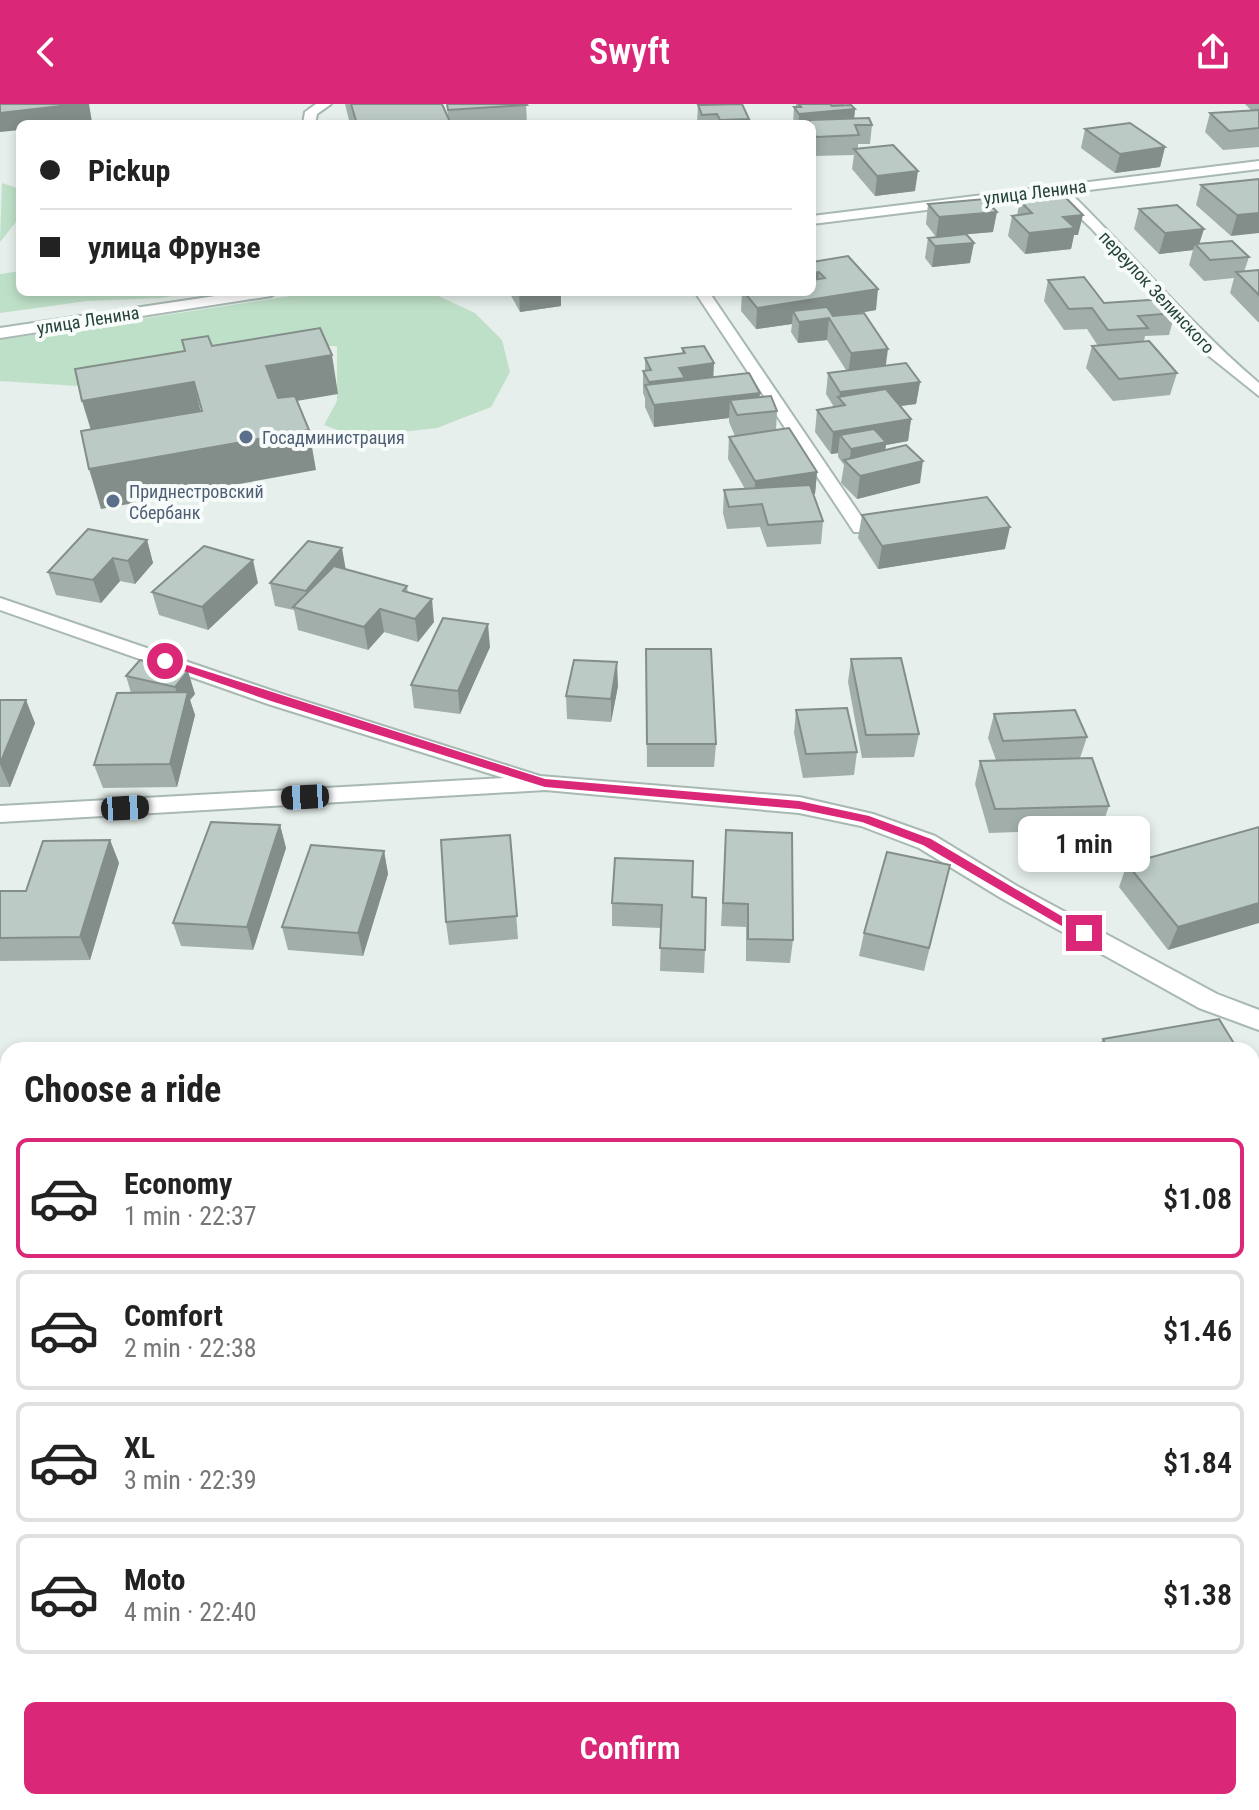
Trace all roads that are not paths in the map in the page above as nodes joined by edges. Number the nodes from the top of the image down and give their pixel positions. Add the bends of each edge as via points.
1 (325, 104) edge
2 (310, 120) edge
3 (1259, 165) edge
4 (1058, 189) junction
5 (816, 219) edge
6 (245, 296) edge
7 (705, 296) edge
8 (0, 333) edge
9 (1259, 391) edge
10 (860, 528) edge
11 (0, 604) edge
12 (545, 783) junction
13 (0, 814) edge
14 (1259, 1020) edge

1 - 2 street via 311,112
3 - 4 street, улица Ленина
4 - 5 street, улица Ленина
4 - 9 street, переулок Зелинского via 1209,349
6 - 8 street, улица Ленина
7 - 10 street
11 - 12 street via 275,699
12 - 13 street
12 - 14 street via 799,805 865,819 927,842 1208,1001

